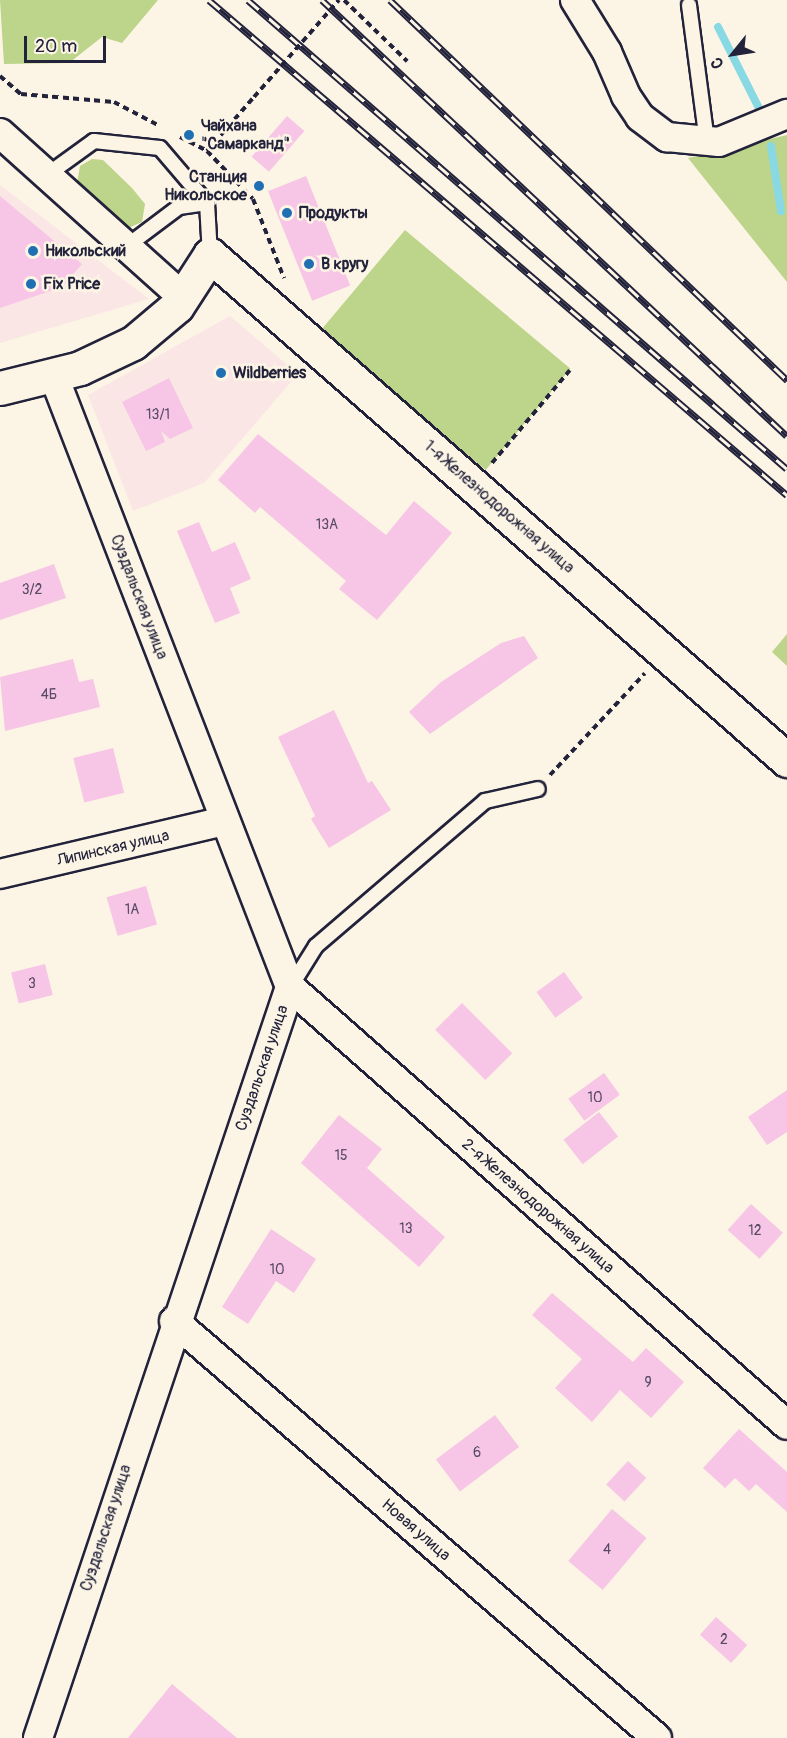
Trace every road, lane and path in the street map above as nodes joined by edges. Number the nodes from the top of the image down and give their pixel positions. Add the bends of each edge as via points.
1 (339, 0) edge
2 (344, 0) edge
3 (575, 0) edge
4 (689, 5) dead end
5 (407, 61) dead end
6 (0, 76) edge
7 (787, 114) edge
8 (166, 129) dead end
9 (0, 133) edge
10 (176, 135) dead end
11 (707, 142) junction
12 (207, 152) junction
13 (47, 175) junction
14 (207, 203) junction
15 (127, 246) junction
16 (210, 255) junction
17 (280, 289) dead end
18 (184, 298) junction
19 (570, 370) dead end
20 (53, 374) junction
21 (0, 388) edge
22 (485, 471) dead end
23 (647, 671) dead end
24 (787, 760) edge
25 (538, 789) joint
26 (225, 821) junction
27 (0, 874) edge
28 (290, 987) junction
29 (174, 1321) junction
30 (787, 1425) edge
31 (38, 1738) edge
32 (657, 1738) edge

1 - 12 path, bridge
2 - 5 path
3 - 11 street via 640,117 667,137
4 - 11 lane
6 - 8 path via 21,93 114,102
7 - 11 street via 761,129
9 - 13 street
10 - 12 path
12 - 17 path via 253,199 285,281
13 - 14 lane via 94,141 125,141 160,148
13 - 15 street
14 - 15 lane via 179,207
14 - 16 lane
15 - 18 street
16 - 18 street
16 - 24 street, 1-я Железнодорожная улица via 601,584
18 - 20 street via 133,343
19 - 22 path
20 - 21 street
20 - 26 street, Суздальская улица
23 - 25 path
25 - 28 lane via 484,801 316,946
26 - 27 street, Липинская улица
26 - 28 street, Суздальская улица
28 - 29 street, Суздальская улица
28 - 30 street, 2-я Железнодорожная улица
29 - 31 street, Суздальская улица
29 - 32 street, Новая улица

